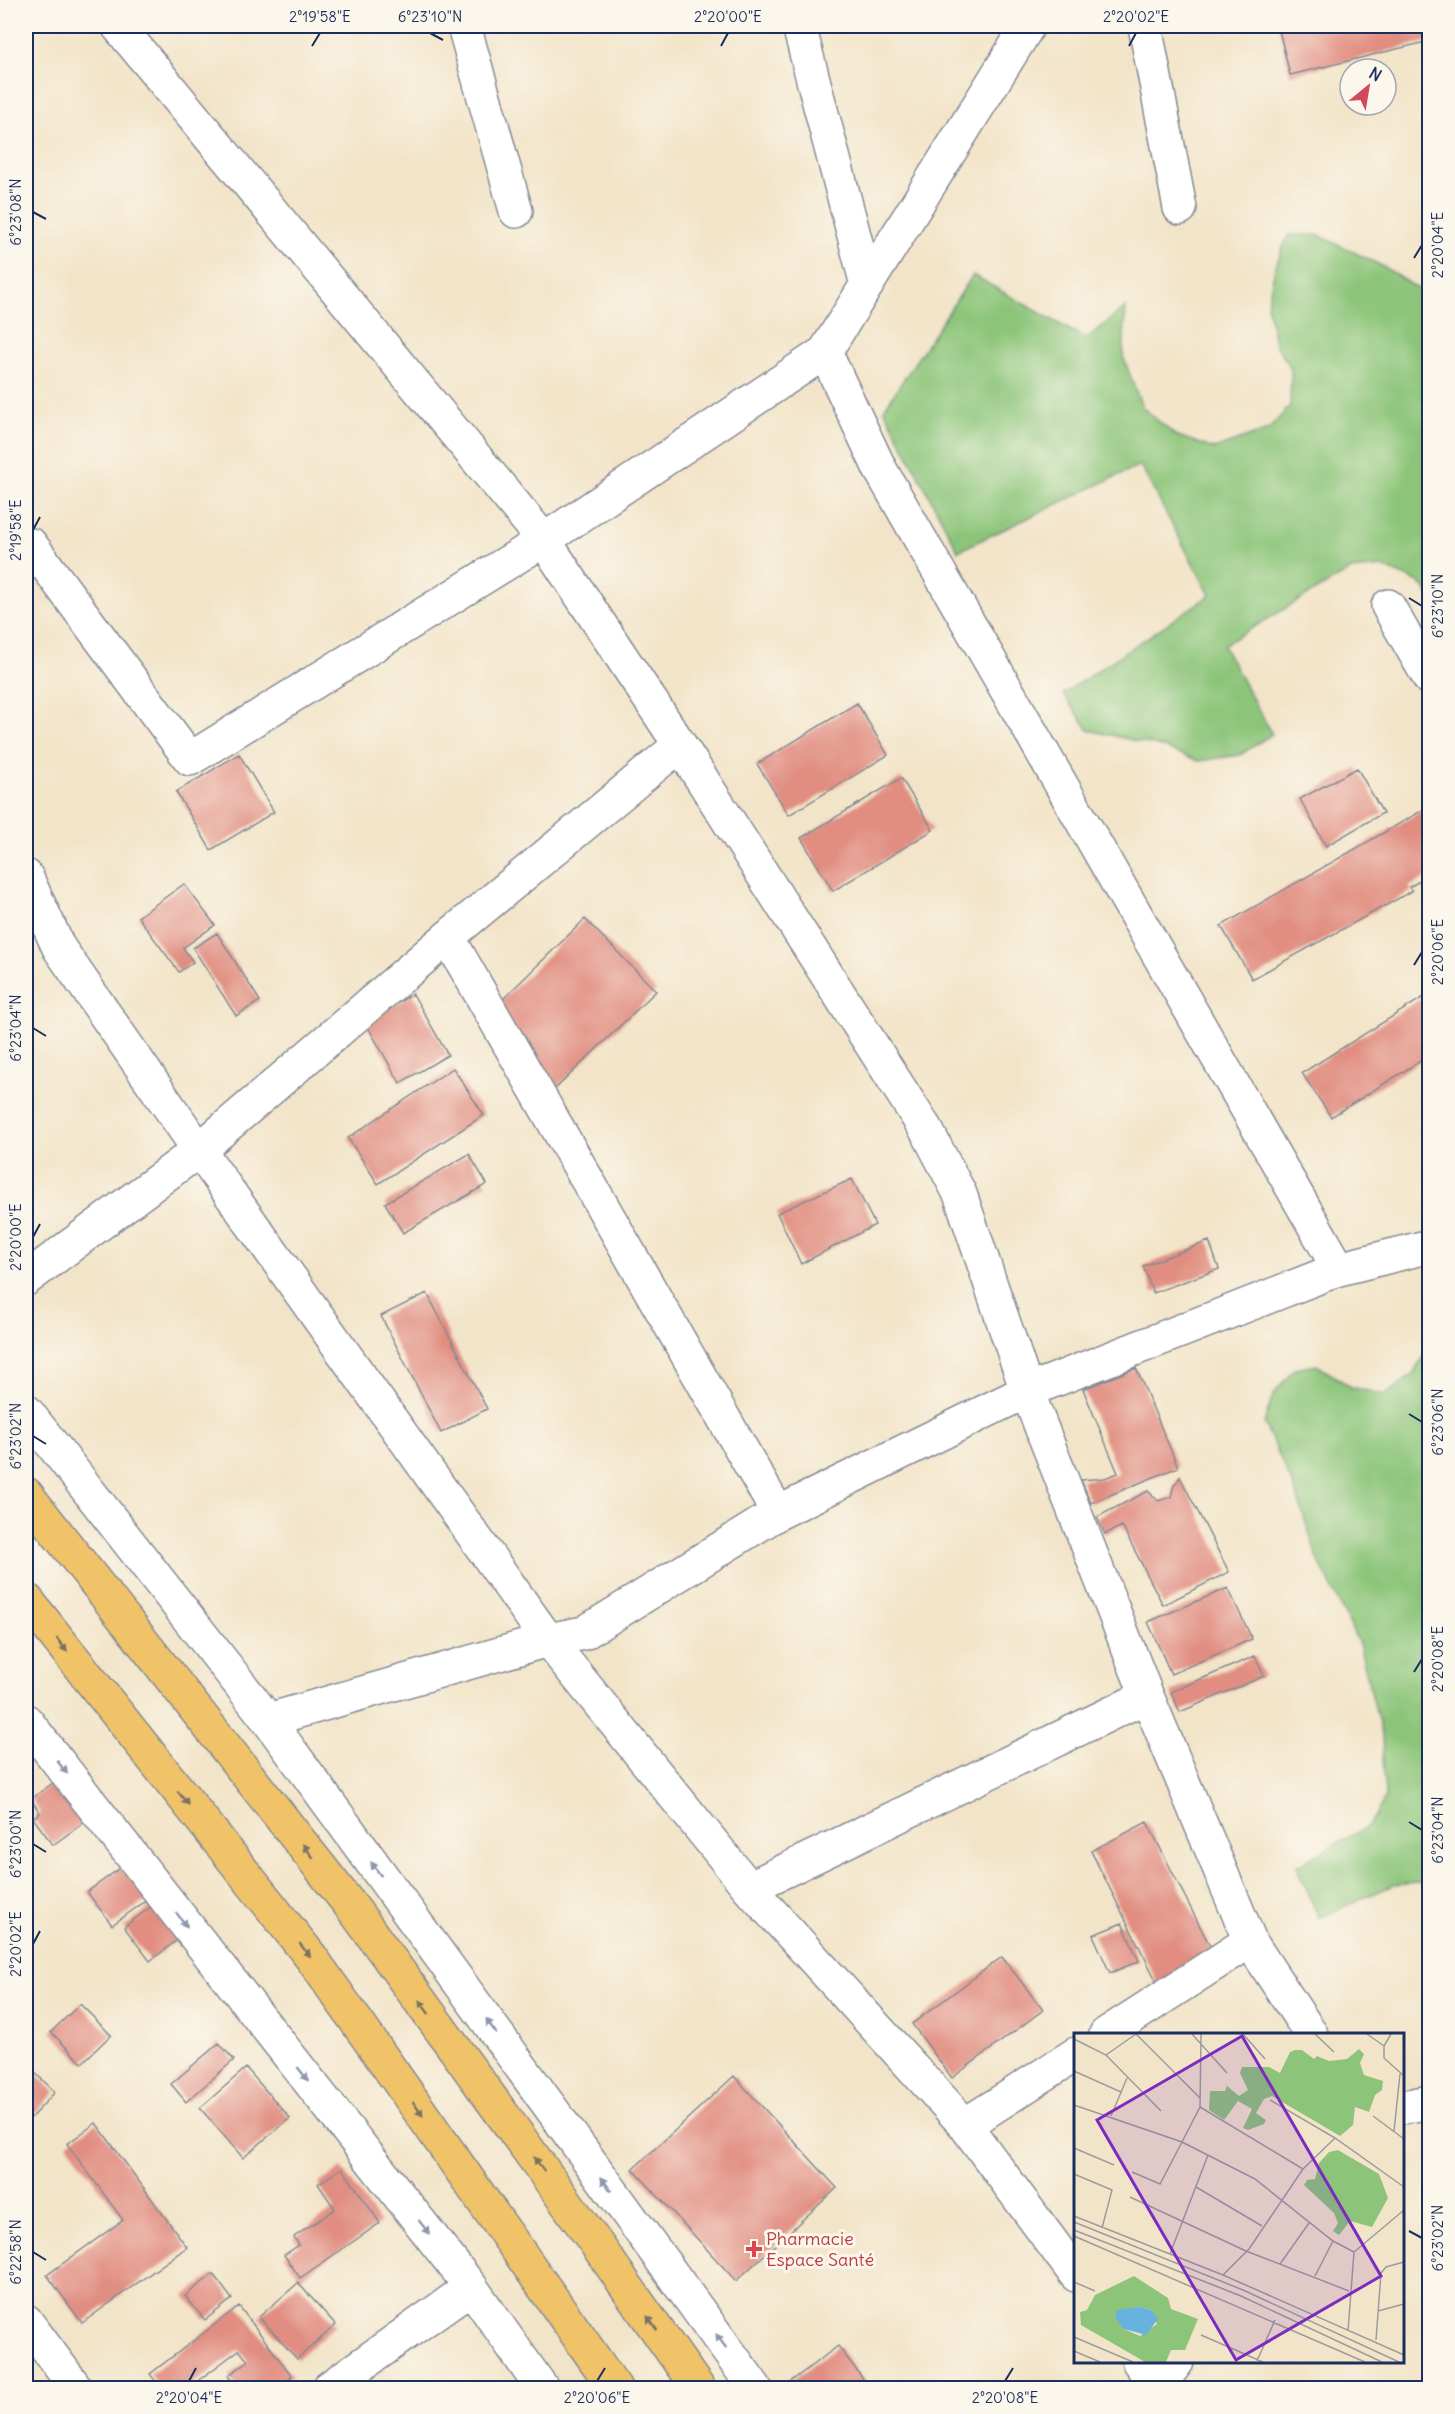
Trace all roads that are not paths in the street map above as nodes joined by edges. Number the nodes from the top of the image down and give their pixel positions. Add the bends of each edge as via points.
1 (464, 26) edge
2 (799, 26) edge
3 (1028, 26) edge
4 (1145, 26) edge
5 (123, 27) edge
6 (1180, 208) dead end
7 (516, 211) dead end
8 (867, 285) junction
9 (825, 352) junction
10 (544, 540) junction
11 (31, 545) dead end
12 (1388, 606) dead end
13 (1430, 679) edge
14 (680, 744) junction
15 (26, 876) edge
16 (448, 937) junction
17 (199, 1150) junction
18 (1430, 1246) edge
19 (1339, 1269) junction
20 (26, 1279) edge
21 (1027, 1391) junction
22 (26, 1411) edge
23 (26, 1494) edge
24 (778, 1513) junction
25 (26, 1599) edge
26 (548, 1640) junction
27 (1147, 1696) junction
28 (268, 1720) junction
29 (26, 1721) edge
30 (749, 1888) junction
31 (1250, 1941) junction
32 (1108, 2033) edge
33 (1310, 2033) edge
34 (1074, 2055) edge
35 (1430, 2102) edge
36 (1404, 2107) edge
37 (965, 2126) junction
38 (1074, 2273) edge
39 (471, 2287) junction
40 (26, 2321) edge
41 (1140, 2363) edge
42 (1176, 2363) edge
43 (76, 2388) edge
44 (329, 2388) edge
45 (542, 2388) edge
46 (615, 2388) edge
47 (698, 2388) edge
48 (755, 2388) edge
49 (1157, 2388) edge

1 - 7 street
2 - 8 street
3 - 8 street
4 - 6 street
5 - 10 street
8 - 9 street
9 - 10 street
9 - 19 street via 880,469
10 - 11 street via 190,759
10 - 14 street
12 - 13 street
14 - 16 street
14 - 21 street via 933,1143 960,1194
15 - 17 street via 59,948
16 - 17 street
16 - 24 street
17 - 20 street
17 - 26 street
18 - 19 street
19 - 21 street
21 - 24 street
21 - 27 street
22 - 28 street
47 -> 23 highway via 357,1914
24 - 26 street via 584,1633
25 -> 46 highway via 311,1957
26 - 28 street
26 - 30 street
27 - 30 street
27 - 31 street
48 -> 28 street
29 -> 39 street
30 - 37 street
31 - 32 street
31 - 33 street
34 - 37 street
35 - 36 street
37 - 38 street
39 - 44 street
39 - 45 street
40 - 43 street
41 - 49 street
42 - 49 street

